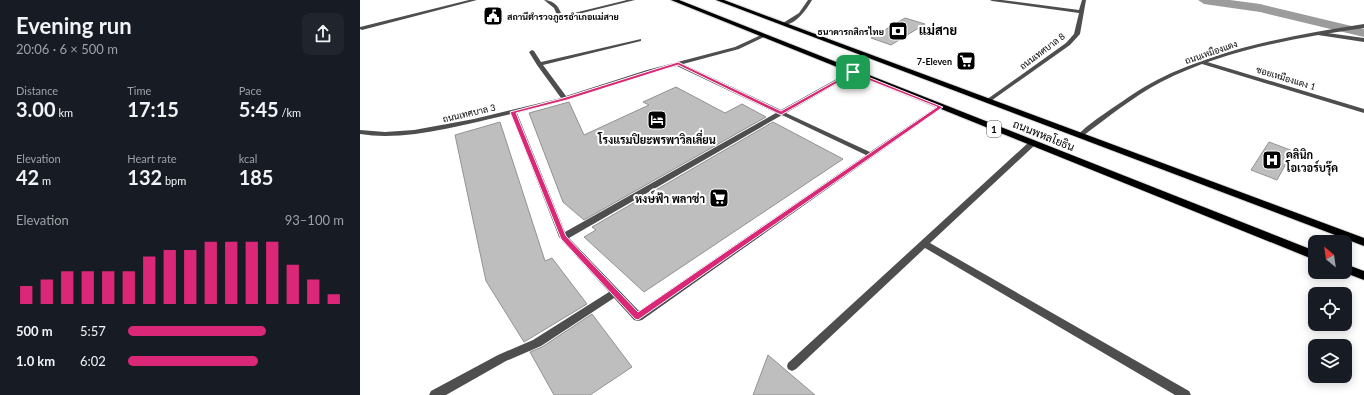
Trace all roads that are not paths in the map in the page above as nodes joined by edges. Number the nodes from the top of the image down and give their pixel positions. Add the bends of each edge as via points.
1 (475, 0) edge
2 (546, 0) edge
3 (633, 0) edge
4 (674, 0) edge
5 (718, 0) edge
6 (810, 0) edge
7 (992, 0) edge
8 (1084, 0) edge
9 (1081, 12) junction
10 (785, 24) junction
11 (1364, 26) edge
12 (362, 28) dead end
13 (1320, 34) junction
14 (763, 36) junction
15 (639, 40) dead end
16 (1364, 40) edge
17 (532, 52) dead end
18 (1204, 63) junction
19 (539, 64) junction
20 (678, 64) junction
21 (853, 72) junction
22 (565, 99) junction
23 (988, 101) junction
24 (940, 107) junction
25 (1364, 111) edge
26 (513, 112) junction
27 (781, 113) junction
28 (361, 133) edge
29 (1081, 135) junction
30 (1032, 144) junction
31 (871, 155) junction
32 (563, 237) junction
33 (1364, 242) edge
34 (924, 244) junction
35 (1308, 253) edge
36 (1352, 271) edge
37 (1364, 276) edge
38 (615, 293) junction
39 (792, 366) dead end
40 (435, 395) edge
41 (1185, 395) edge

1 - 12 street
2 - 3 street via 556,7 559,14 570,15
4 - 14 main road, ถนนพหลโยธิน / 1
5 - 10 main road, ถนนพหลโยธิน / 1
6 - 10 street via 801,14
7 - 9 street
8 - 9 street, ถนนเทศบาล 8
9 - 23 street, ถนนเทศบาล 8 via 1077,34 1068,44
10 - 23 main road, ถนนพหลโยธิน / 1
11 - 13 street, ถนนเหมืองแดง
13 - 16 street
13 - 18 street, ถนนเหมืองแดง via 1246,49
14 - 20 street, ถนนเทศบาล 3 via 737,48
14 - 21 main road, ถนนพหลโยธิน / 1
15 - 19 street
17 - 19 street
18 - 25 street, ซอยเหมืองแดง 1
18 - 29 street, ถนนเหมืองแดง via 1159,81
19 - 22 street
20 - 22 street, ถนนเทศบาล 3
20 - 27 street
21 - 24 main road, ถนนพหลโยธิน / 1
21 - 27 street
22 - 26 street, ถนนเทศบาล 3
23 - 29 main road, ถนนพหลโยธิน / 1
24 - 30 main road, ถนนพหลโยธิน / 1
24 - 31 street
26 - 28 street, ถนนเทศบาล 3 via 438,129 385,134
26 - 32 street
27 - 31 street
27 - 32 street
29 - 33 main road, ถนนพหลโยธิน / 1
30 - 34 street
30 - 35 main road, ถนนพหลโยธิน / 1
31 - 38 street via 638,317
32 - 38 street
34 - 39 street
34 - 41 street
36 - 37 main road
38 - 40 street via 537,343 502,358

